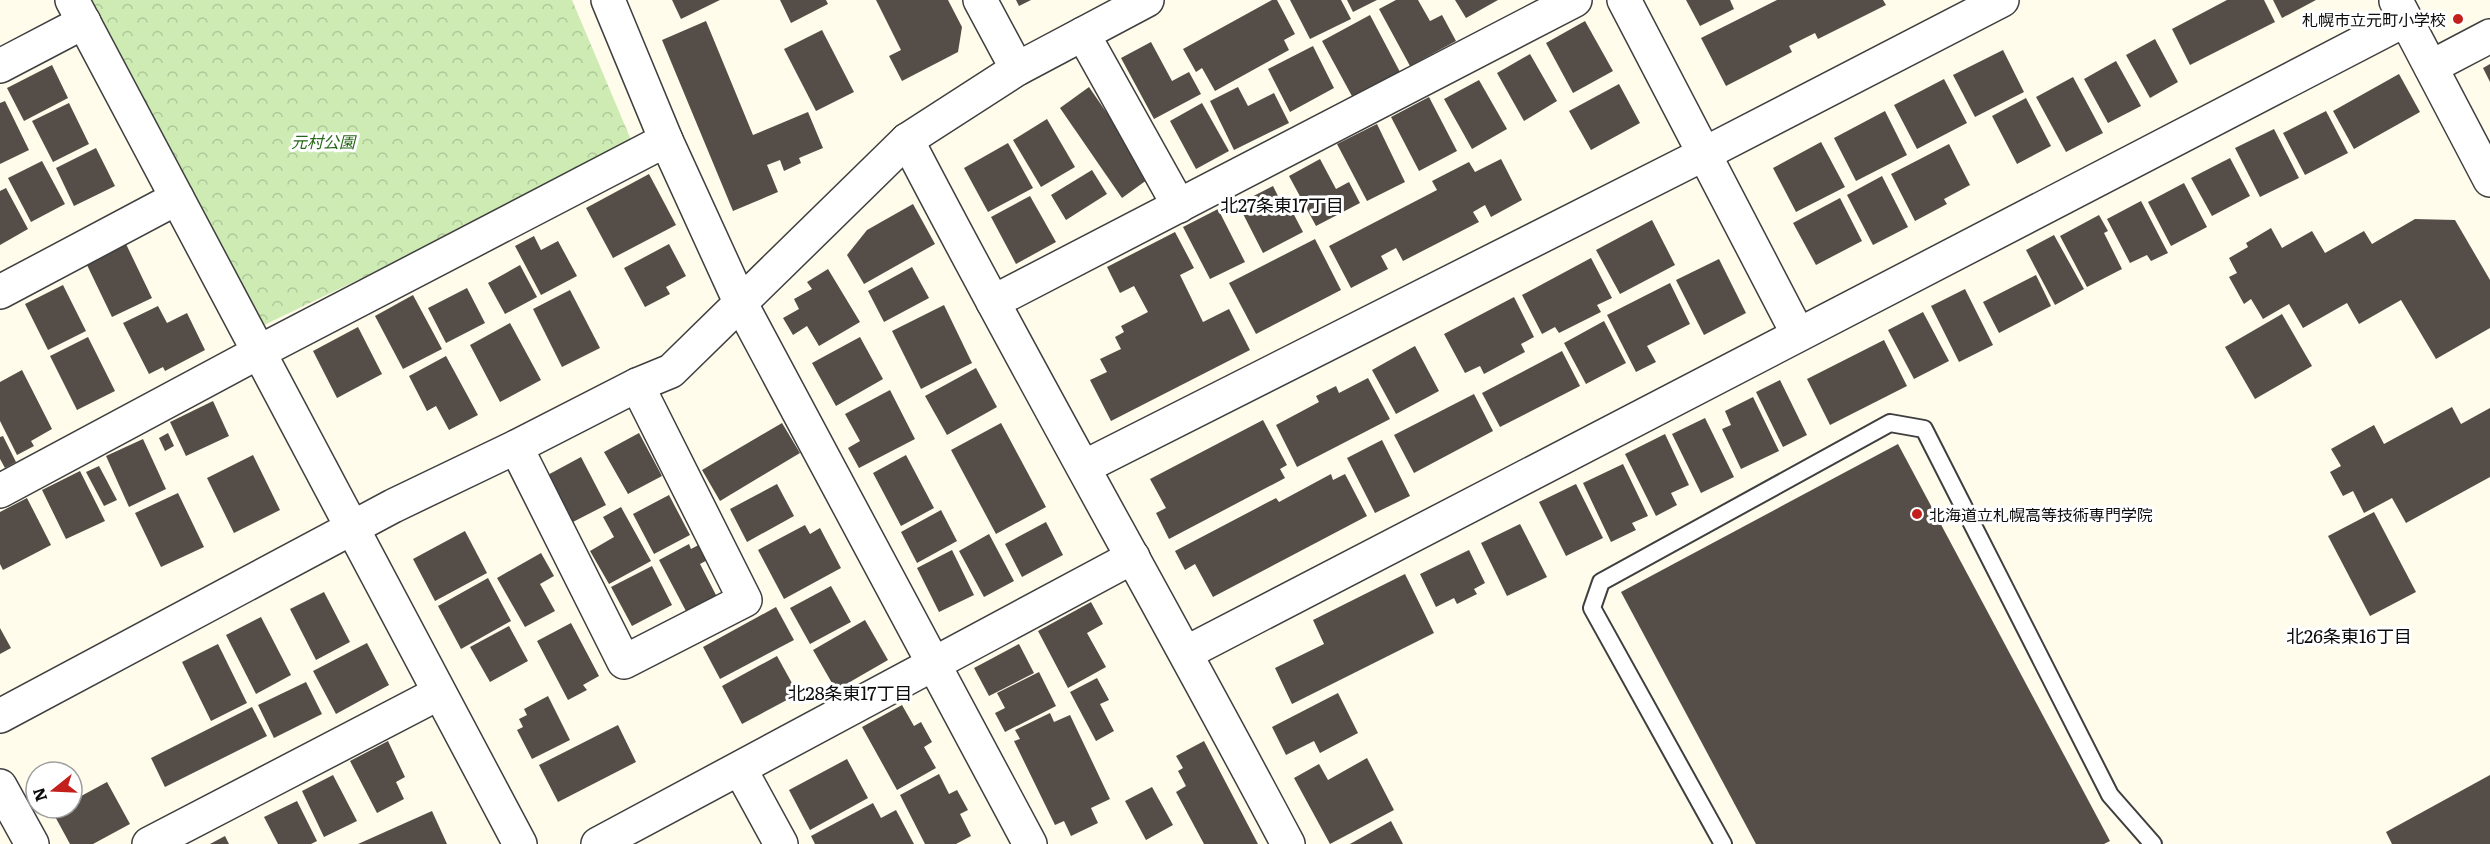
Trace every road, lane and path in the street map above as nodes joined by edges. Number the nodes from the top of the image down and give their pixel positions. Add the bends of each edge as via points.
1 (608, 0) edge
2 (980, 0) edge
3 (1147, 0) edge
4 (1575, 0) edge
5 (1624, 0) edge
6 (2002, 0) edge
7 (2400, 10) edge
8 (78, 11) edge
9 (1083, 34) junction
10 (2490, 36) edge
11 (0, 66) edge
12 (2431, 68) junction
13 (1017, 69) junction
14 (666, 140) junction
15 (907, 140) junction
16 (1704, 154) junction
17 (2490, 180) edge
18 (177, 198) junction
19 (1179, 206) junction
20 (0, 292) edge
21 (993, 302) junction
22 (741, 304) junction
23 (1798, 334) junction
24 (259, 352) junction
25 (637, 385) junction
26 (516, 447) junction
27 (1084, 467) junction
28 (0, 491) edge
29 (352, 528) junction
30 (1133, 557) junction
31 (1186, 653) junction
32 (935, 664) junction
33 (440, 693) junction
34 (0, 716) edge
35 (740, 769) junction
36 (0, 786) edge
37 (32, 844) edge
38 (149, 844) edge
39 (520, 844) edge
40 (598, 844) edge
41 (781, 844) edge
42 (1030, 844) edge
43 (1288, 844) edge
44 (1723, 844) edge
45 (2153, 844) edge

1 - 14 street
2 - 13 street
3 - 9 street
4 - 19 street
5 - 16 street
6 - 16 street
7 - 12 street
7 - 23 street
8 - 11 street
8 - 18 street
9 - 13 street
9 - 19 street
10 - 12 street
12 - 17 street
13 - 15 street
14 - 22 street
14 - 24 street
15 - 21 street
15 - 22 street
16 - 23 street
16 - 27 street
18 - 20 street
18 - 24 street
19 - 21 street
21 - 27 street
22 - 25 street via 671,371
22 - 32 street
23 - 31 street
24 - 28 street
24 - 29 street
25 - 26 street
25 - 26 street via 745,600 624,662
26 - 29 street
27 - 30 street
29 - 33 street
29 - 34 street
30 - 31 street
30 - 32 street
31 - 43 street
32 - 35 street
32 - 42 street
33 - 38 street
33 - 39 street
35 - 40 street
35 - 41 street
36 - 37 street
44 - 45 lane via 1592,608 1601,582 1890,423 1924,429 2110,795

